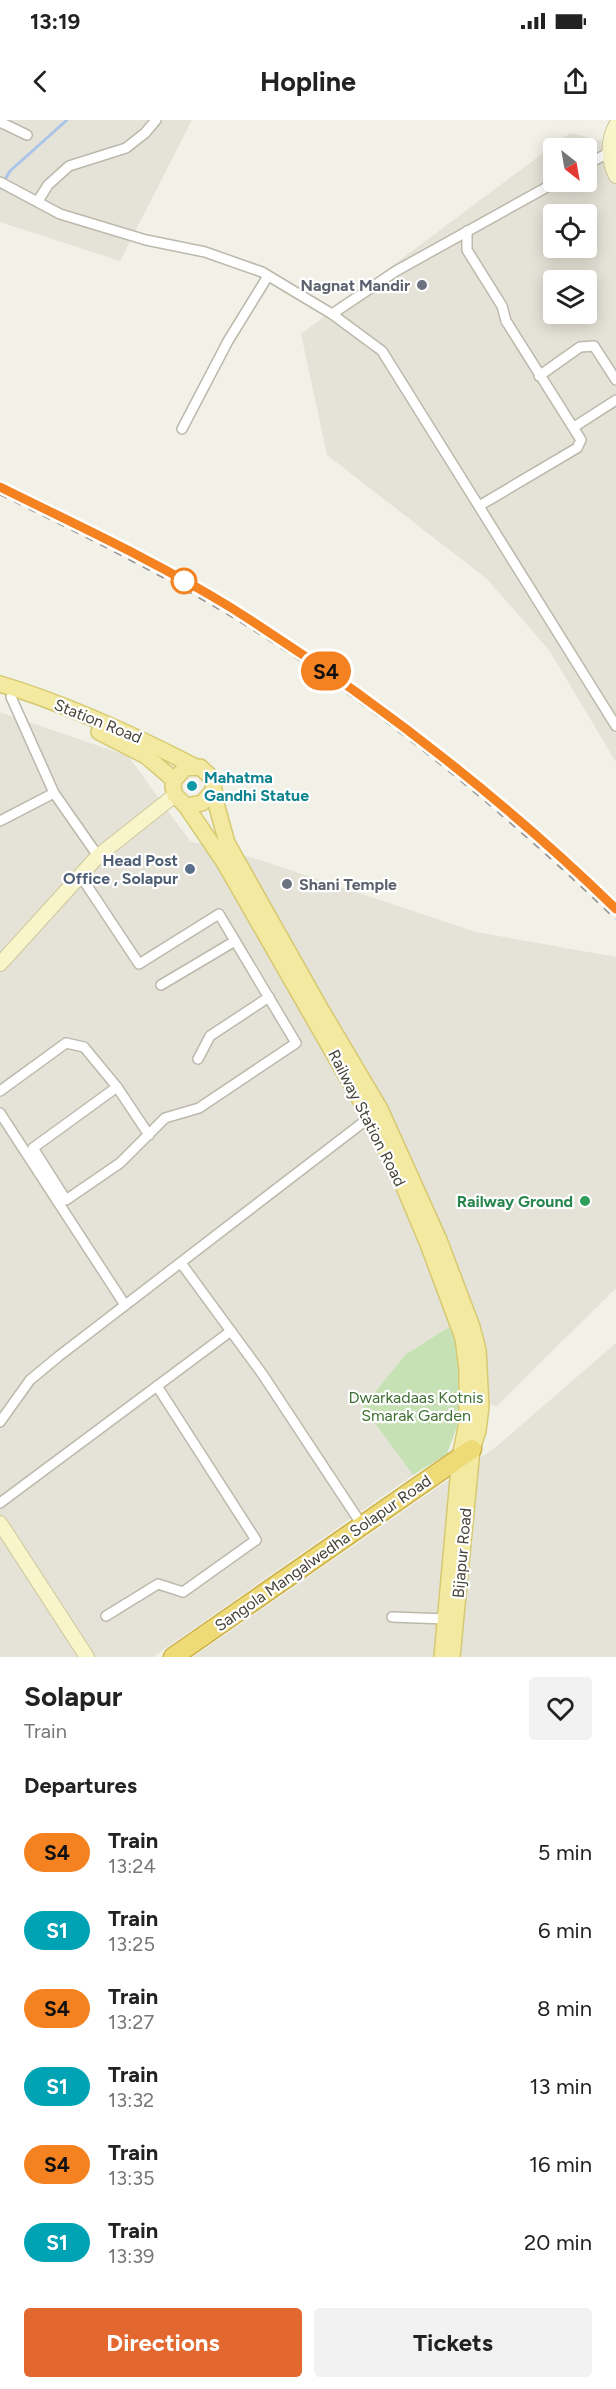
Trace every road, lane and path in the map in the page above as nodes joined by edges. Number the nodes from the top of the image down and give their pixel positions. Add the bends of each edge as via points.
1 (156, 120) edge
2 (0, 122) edge
3 (616, 125) edge
4 (27, 135) dead end
5 (610, 152) junction
6 (597, 159) edge
7 (616, 176) edge
8 (0, 182) edge
9 (543, 189) edge
10 (38, 201) junction
11 (467, 231) junction
12 (268, 276) junction
13 (332, 314) junction
14 (539, 376) junction
15 (616, 380) edge
16 (616, 400) edge
17 (574, 427) junction
18 (182, 429) dead end
19 (478, 506) junction
20 (0, 684) edge
21 (6, 695) edge
22 (616, 726) edge
23 (194, 766) junction
24 (175, 787) junction
25 (213, 791) junction
26 (54, 793) junction
27 (186, 806) junction
28 (0, 822) edge
29 (98, 856) junction
30 (80, 875) junction
31 (235, 941) junction
32 (0, 963) edge
33 (161, 985) dead end
34 (269, 997) junction
35 (198, 1059) dead end
36 (117, 1088) junction
37 (0, 1091) edge
38 (0, 1113) edge
39 (375, 1113) junction
40 (148, 1135) junction
41 (181, 1263) junction
42 (125, 1305) junction
43 (231, 1331) junction
44 (157, 1386) junction
45 (0, 1422) edge
46 (466, 1453) junction
47 (0, 1503) edge
48 (0, 1523) edge
49 (362, 1525) junction
50 (106, 1616) dead end
51 (392, 1617) dead end
52 (446, 1619) junction
53 (87, 1657) edge
54 (173, 1657) edge
55 (442, 1657) edge
56 (452, 1657) edge

1 - 10 street via 126,148 69,166 48,185
2 - 4 street
3 - 5 main road
5 - 6 street
5 - 7 main road via 610,165
8 - 10 street
9 - 11 street
10 - 12 street via 60,214 146,240 205,252
11 - 13 street via 396,271
11 - 14 street via 467,250
12 - 13 street
12 - 18 street via 228,341
13 - 19 street via 382,351
14 - 15 street via 580,347 594,346
14 - 17 street
16 - 17 street
17 - 19 street via 581,440 576,448
19 - 22 street
20 - 23 main road, Station Road via 149,742
21 - 24 main road, Station Road via 81,723 146,756
21 - 26 street
23 - 24 main road via 181,771
23 - 25 main road via 209,774
24 - 27 main road
24 - 29 main road
25 - 27 main road via 202,803
25 - 39 main road, Railway Station Road via 227,843
26 - 28 street
26 - 29 street
27 - 39 main road, Railway Station Road via 224,862
29 - 30 main road
30 - 31 street via 139,964 219,914
30 - 32 main road
31 - 33 street
31 - 34 street
34 - 35 street via 210,1036
34 - 40 street via 296,1043 199,1108 165,1118
36 - 37 street via 84,1047 66,1043
36 - 40 street
36 - 40 street via 33,1148 66,1200 120,1163
38 - 42 street
39 - 41 street
39 - 46 main road, Railway Station Road via 439,1240 472,1327 478,1350 481,1406 478,1431
41 - 42 street
41 - 43 street
42 - 45 street via 30,1380
43 - 44 street
43 - 49 street
44 - 47 street
44 - 50 street via 256,1540 183,1592 158,1584
46 - 49 highway, Sangola Mangalwedha Solapur Road
46 - 52 main road
46 - 56 main road, Bijapur Road
48 - 53 main road
49 - 54 highway, Sangola Mangalwedha Solapur Road
51 - 52 street
52 - 55 main road

